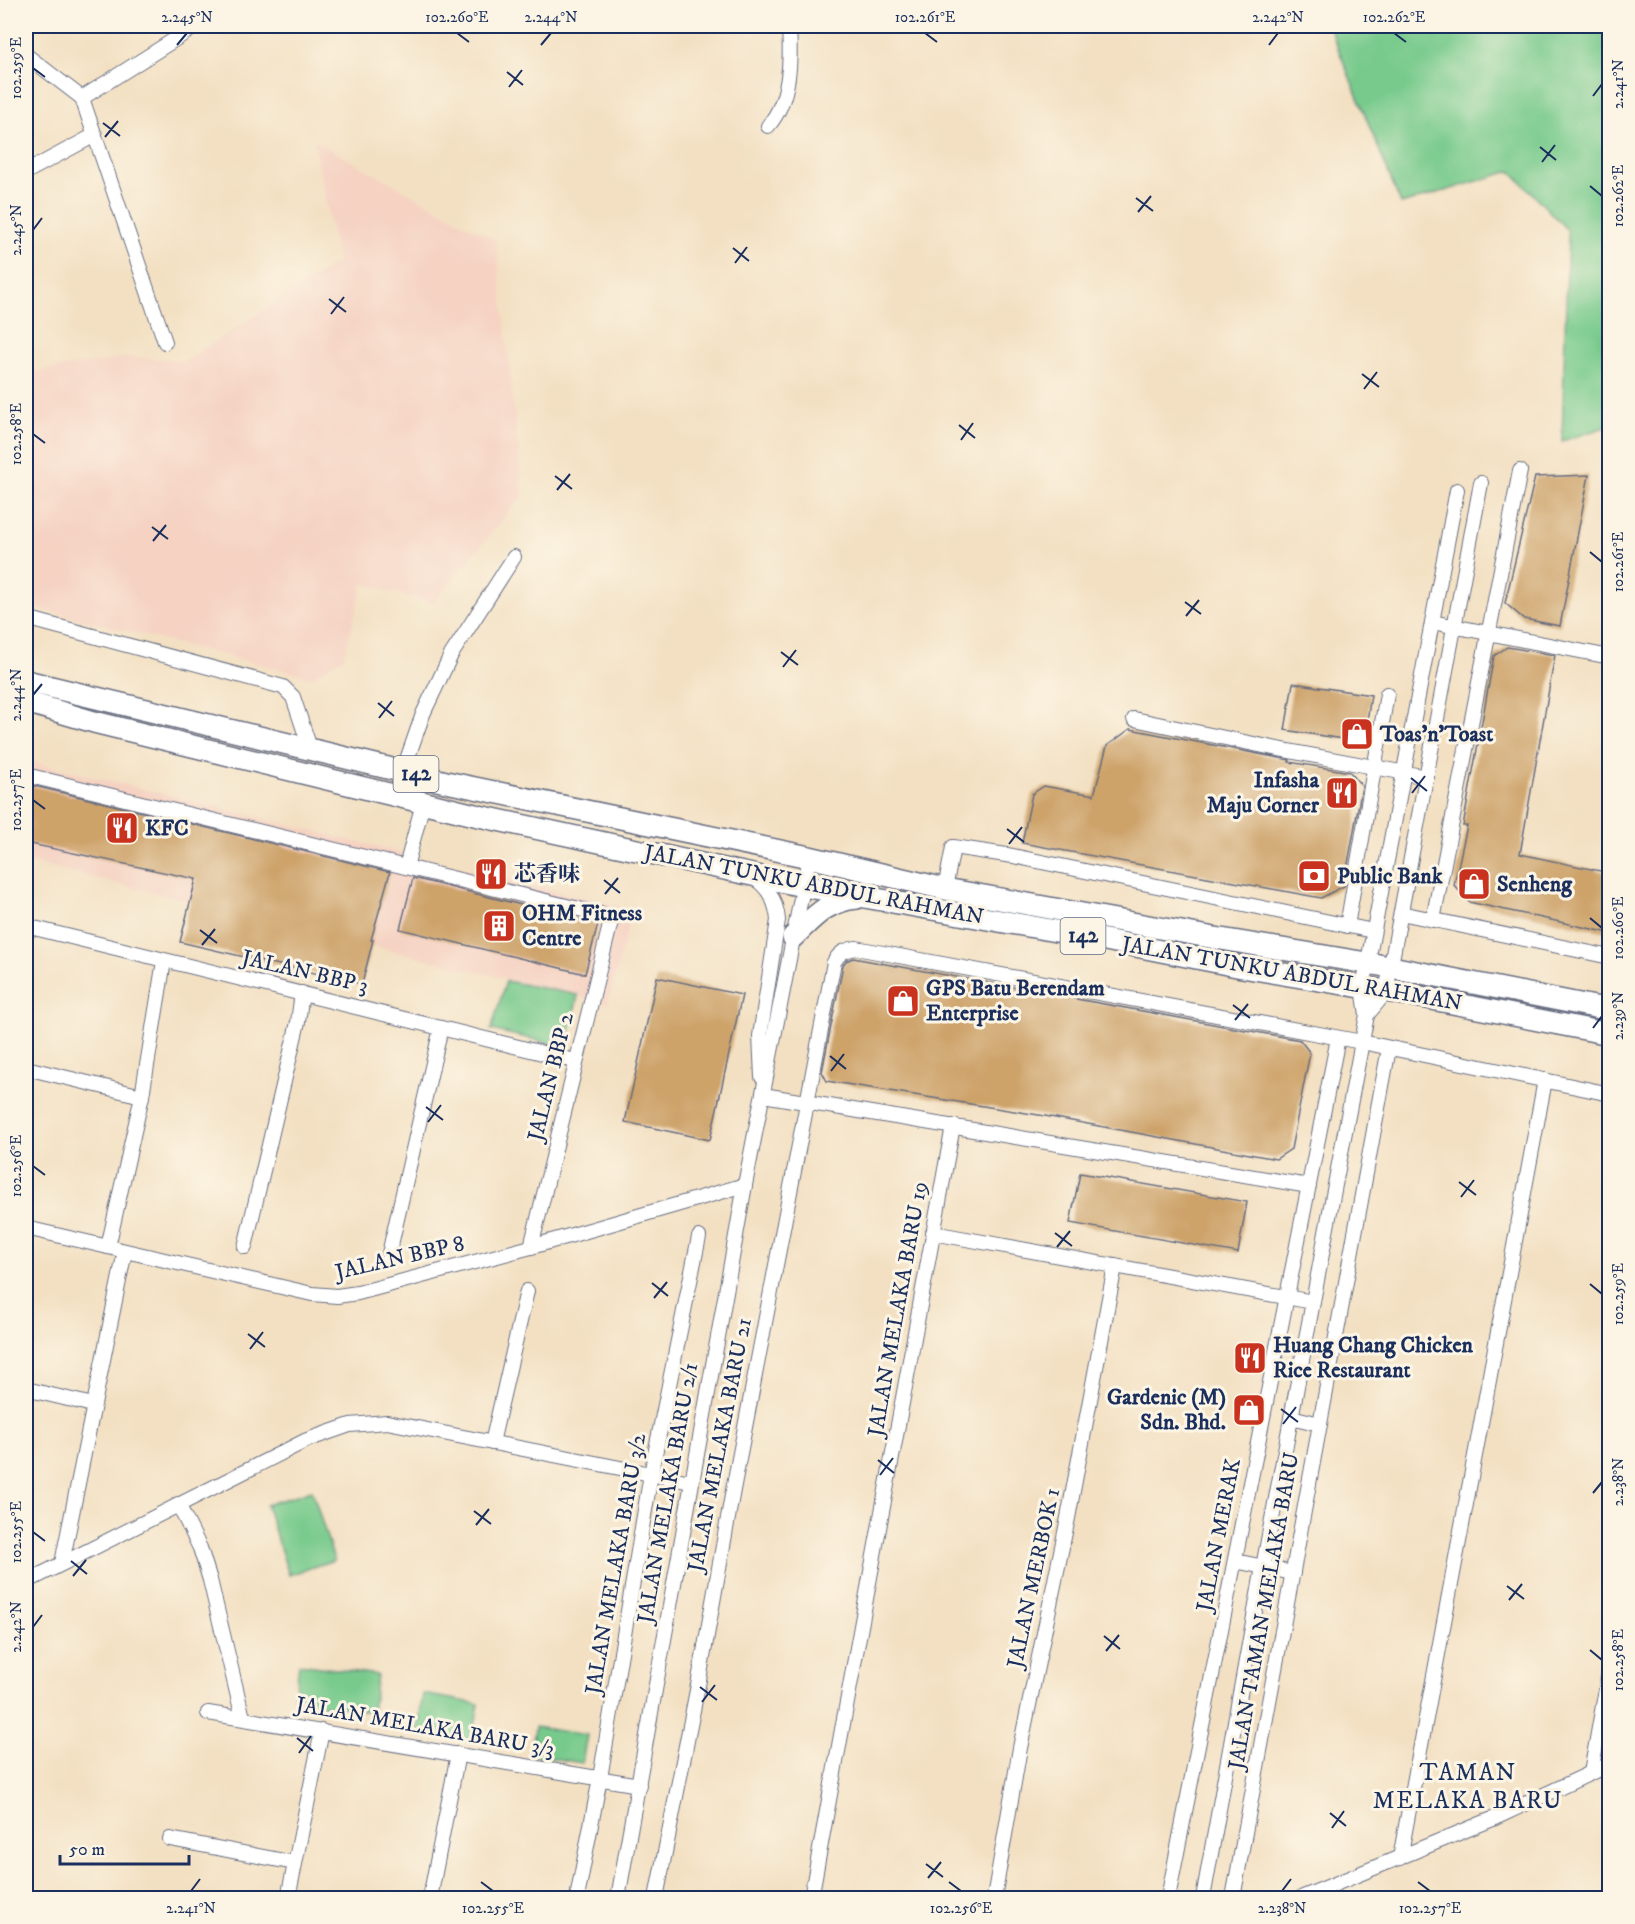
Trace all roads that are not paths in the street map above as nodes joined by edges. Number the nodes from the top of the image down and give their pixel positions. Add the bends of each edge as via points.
1 (196, 26) edge
2 (789, 26) edge
3 (26, 55) edge
4 (82, 98) junction
5 (768, 126) dead end
6 (95, 135) junction
7 (26, 172) edge
8 (165, 342) dead end
9 (1520, 471) dead end
10 (1481, 483) dead end
11 (1457, 489) dead end
12 (514, 557) dead end
13 (26, 618) edge
14 (1432, 622) junction
15 (1454, 627) junction
16 (1488, 633) junction
17 (1610, 657) edge
18 (26, 681) edge
19 (1387, 694) dead end
20 (26, 702) edge
21 (1134, 719) dead end
22 (310, 748) junction
23 (1375, 767) junction
24 (403, 771) junction
25 (1403, 772) junction
26 (26, 775) edge
27 (1426, 777) junction
28 (423, 803) junction
29 (809, 857) junction
30 (406, 867) junction
31 (745, 872) junction
32 (803, 886) junction
33 (945, 889) junction
34 (872, 897) junction
35 (1401, 913) junction
36 (1433, 920) junction
37 (26, 926) edge
38 (1347, 926) junction
39 (1373, 932) junction
40 (793, 937) junction
41 (1610, 957) edge
42 (164, 961) junction
43 (1367, 963) junction
44 (1391, 967) junction
45 (1363, 988) junction
46 (1386, 992) junction
47 (302, 993) junction
48 (1610, 1010) edge
49 (1367, 1016) junction
50 (441, 1028) junction
51 (1610, 1034) edge
52 (1338, 1038) junction
53 (1362, 1042) junction
54 (1389, 1048) junction
55 (575, 1061) junction
56 (26, 1068) edge
57 (1545, 1080) junction
58 (1610, 1094) edge
59 (763, 1095) junction
60 (142, 1096) junction
61 (806, 1102) junction
62 (953, 1126) junction
63 (745, 1185) junction
64 (1309, 1186) junction
65 (26, 1228) edge
66 (933, 1233) junction
67 (699, 1237) dead end
68 (108, 1247) junction
69 (245, 1247) dead end
70 (531, 1247) junction
71 (125, 1251) junction
72 (388, 1258) dead end
73 (1115, 1266) junction
74 (527, 1291) dead end
75 (1287, 1297) junction
76 (1313, 1302) junction
77 (26, 1389) edge
78 (93, 1405) junction
79 (1291, 1418) junction
80 (1320, 1424) junction
81 (492, 1443) junction
82 (651, 1474) junction
83 (691, 1482) junction
84 (178, 1504) junction
85 (1235, 1561) junction
86 (62, 1563) junction
87 (1263, 1567) junction
88 (1293, 1574) junction
89 (26, 1581) edge
90 (1610, 1667) edge
91 (208, 1713) dead end
92 (243, 1718) junction
93 (322, 1731) junction
94 (458, 1754) junction
95 (1610, 1764) edge
96 (1591, 1772) junction
97 (600, 1778) junction
98 (639, 1785) junction
99 (170, 1839) dead end
100 (1400, 1858) junction
101 (295, 1863) junction
102 (288, 1899) edge
103 (430, 1899) edge
104 (577, 1899) edge
105 (618, 1899) edge
106 (656, 1899) edge
107 (811, 1899) edge
108 (994, 1899) edge
109 (1168, 1899) edge
110 (1203, 1899) edge
111 (1233, 1899) edge
112 (1301, 1899) edge

1 - 4 street
2 - 5 street via 783,104
3 - 4 street
4 - 6 street
6 - 7 street
6 - 8 street
9 - 16 street
10 - 15 street
11 - 14 street
12 - 24 street via 451,655 423,714
13 - 22 street via 283,687 293,697
14 - 15 street
14 - 25 street
15 - 16 street
15 - 27 street
16 - 17 street
16 - 36 street
18 - 22 main road, JALAN TUNKU ABDUL RAHMAN / 142
19 - 23 street
20 - 28 main road, JALAN TUNKU ABDUL RAHMAN / 142
21 - 23 street
22 - 24 main road, JALAN TUNKU ABDUL RAHMAN / 142
23 - 25 street
23 - 38 street
24 - 29 main road, JALAN TUNKU ABDUL RAHMAN / 142
25 - 27 street
25 - 39 street
26 - 30 street
27 - 35 street
28 - 30 street
28 - 31 main road, JALAN TUNKU ABDUL RAHMAN / 142
29 - 32 street
29 - 33 main road, JALAN TUNKU ABDUL RAHMAN / 142
30 - 55 street, JALAN BBP 2 via 612,917
31 - 32 main road, JALAN TUNKU ABDUL RAHMAN / 142
31 - 59 street via 762,883 777,906 760,1036
32 - 34 main road, JALAN TUNKU ABDUL RAHMAN / 142
32 - 40 street
33 - 38 street via 953,847
33 - 43 main road, JALAN TUNKU ABDUL RAHMAN / 142
34 - 40 main road via 835,902 820,910
34 - 45 main road, JALAN TUNKU ABDUL RAHMAN / 142
35 - 36 street
35 - 44 street
36 - 41 street
37 - 42 street, JALAN BBP 3
38 - 39 street
39 - 43 street
40 - 59 street
42 - 47 street, JALAN BBP 3
42 - 60 street
43 - 44 main road, JALAN TUNKU ABDUL RAHMAN / 142
43 - 45 street
44 - 46 street
44 - 48 main road, JALAN TUNKU ABDUL RAHMAN / 142
45 - 46 main road, JALAN TUNKU ABDUL RAHMAN / 142
45 - 49 street
46 - 49 street
46 - 51 main road, JALAN TUNKU ABDUL RAHMAN / 142
47 - 50 street, JALAN BBP 3
47 - 69 street
49 - 53 street
50 - 55 street, JALAN BBP 3
50 - 72 street
52 - 53 street, JALAN MELAKA BARU 21
52 - 61 street, JALAN MELAKA BARU 21 via 856,948 839,954 834,962
52 - 64 street, JALAN MERAK
53 - 54 street
53 - 76 street
54 - 57 street
54 - 80 street, JALAN TAMAN MELAKA BARU
55 - 70 street, JALAN BBP 2
56 - 60 street
57 - 58 street
57 - 100 street
59 - 61 street
59 - 63 street, JALAN MELAKA BARU 2/1
60 - 68 street
61 - 62 street
61 - 106 street, JALAN MELAKA BARU 21
62 - 64 street
62 - 66 street, JALAN MELAKA BARU 19
63 - 70 street, JALAN BBP 8
63 - 83 street, JALAN MELAKA BARU 2/1
64 - 75 street, JALAN MERAK
65 - 68 street, JALAN BBP 8
66 - 73 street
66 - 107 street, JALAN MELAKA BARU 19
67 - 82 street, JALAN MELAKA BARU 3/2
68 - 71 street, JALAN BBP 8
70 - 71 street, JALAN BBP 8 via 337,1296 312,1294
71 - 78 street
73 - 75 street
73 - 108 street, JALAN MERBOK 1
74 - 81 street
75 - 76 street
75 - 85 street, JALAN MERAK
76 - 79 street
77 - 78 street
78 - 86 street
79 - 80 street
79 - 87 street
80 - 88 street, JALAN TAMAN MELAKA BARU
81 - 82 street
81 - 84 street via 387,1422 350,1425 307,1440
82 - 83 street
82 - 97 street, JALAN MELAKA BARU 3/2
83 - 98 street, JALAN MELAKA BARU 2/1
84 - 86 street
84 - 92 street via 200,1548 210,1580
85 - 87 street
85 - 109 street, JALAN MERAK
86 - 89 street
87 - 88 street
87 - 110 street
88 - 111 street, JALAN TAMAN MELAKA BARU
90 - 96 street
91 - 92 street, JALAN MELAKA BARU 3/3
92 - 93 street, JALAN MELAKA BARU 3/3
93 - 94 street, JALAN MELAKA BARU 3/3
93 - 101 street
94 - 97 street, JALAN MELAKA BARU 3/3
94 - 103 street
95 - 96 street
96 - 100 street
97 - 98 street, JALAN MELAKA BARU 3/3
97 - 104 street, JALAN MELAKA BARU 3/2
98 - 105 street, JALAN MELAKA BARU 2/1
99 - 101 street
100 - 112 street
101 - 102 street

